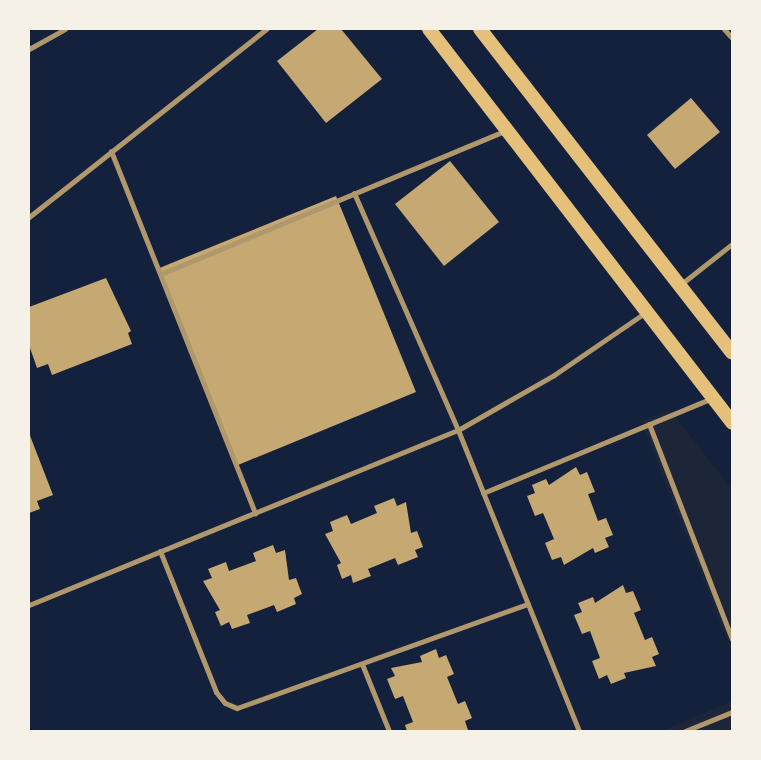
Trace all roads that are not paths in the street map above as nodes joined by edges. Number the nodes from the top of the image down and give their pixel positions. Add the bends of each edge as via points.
1 (65, 29) edge
2 (266, 29) edge
3 (429, 29) edge
4 (480, 29) edge
5 (724, 29) edge
6 (732, 38) edge
7 (29, 49) edge
8 (506, 130) junction
9 (111, 152) junction
10 (354, 194) junction
11 (29, 216) edge
12 (732, 244) edge
13 (161, 274) junction
14 (679, 286) junction
15 (646, 312) junction
16 (732, 353) edge
17 (713, 398) junction
18 (732, 423) edge
19 (649, 424) junction
20 (458, 430) junction
21 (483, 493) junction
22 (255, 512) junction
23 (160, 551) junction
24 (528, 604) junction
25 (29, 605) edge
26 (732, 639) edge
27 (362, 664) junction
28 (732, 712) edge
29 (389, 731) edge
30 (579, 731) edge
31 (685, 731) edge

1 - 7 street
2 - 9 street
3 - 8 highway
4 - 14 highway
5 - 6 street
8 - 10 street
8 - 15 highway
9 - 11 street
9 - 13 street
10 - 13 street
10 - 20 street
12 - 14 street
13 - 22 street
14 - 16 highway
15 - 17 highway
15 - 20 street via 554,375
17 - 18 highway
17 - 19 street
19 - 21 street
19 - 26 street
20 - 21 street
20 - 22 street
21 - 24 street
22 - 23 street
23 - 25 street
23 - 27 street via 216,692 225,703 244,707
24 - 27 street
24 - 30 street
27 - 29 street
28 - 31 street

